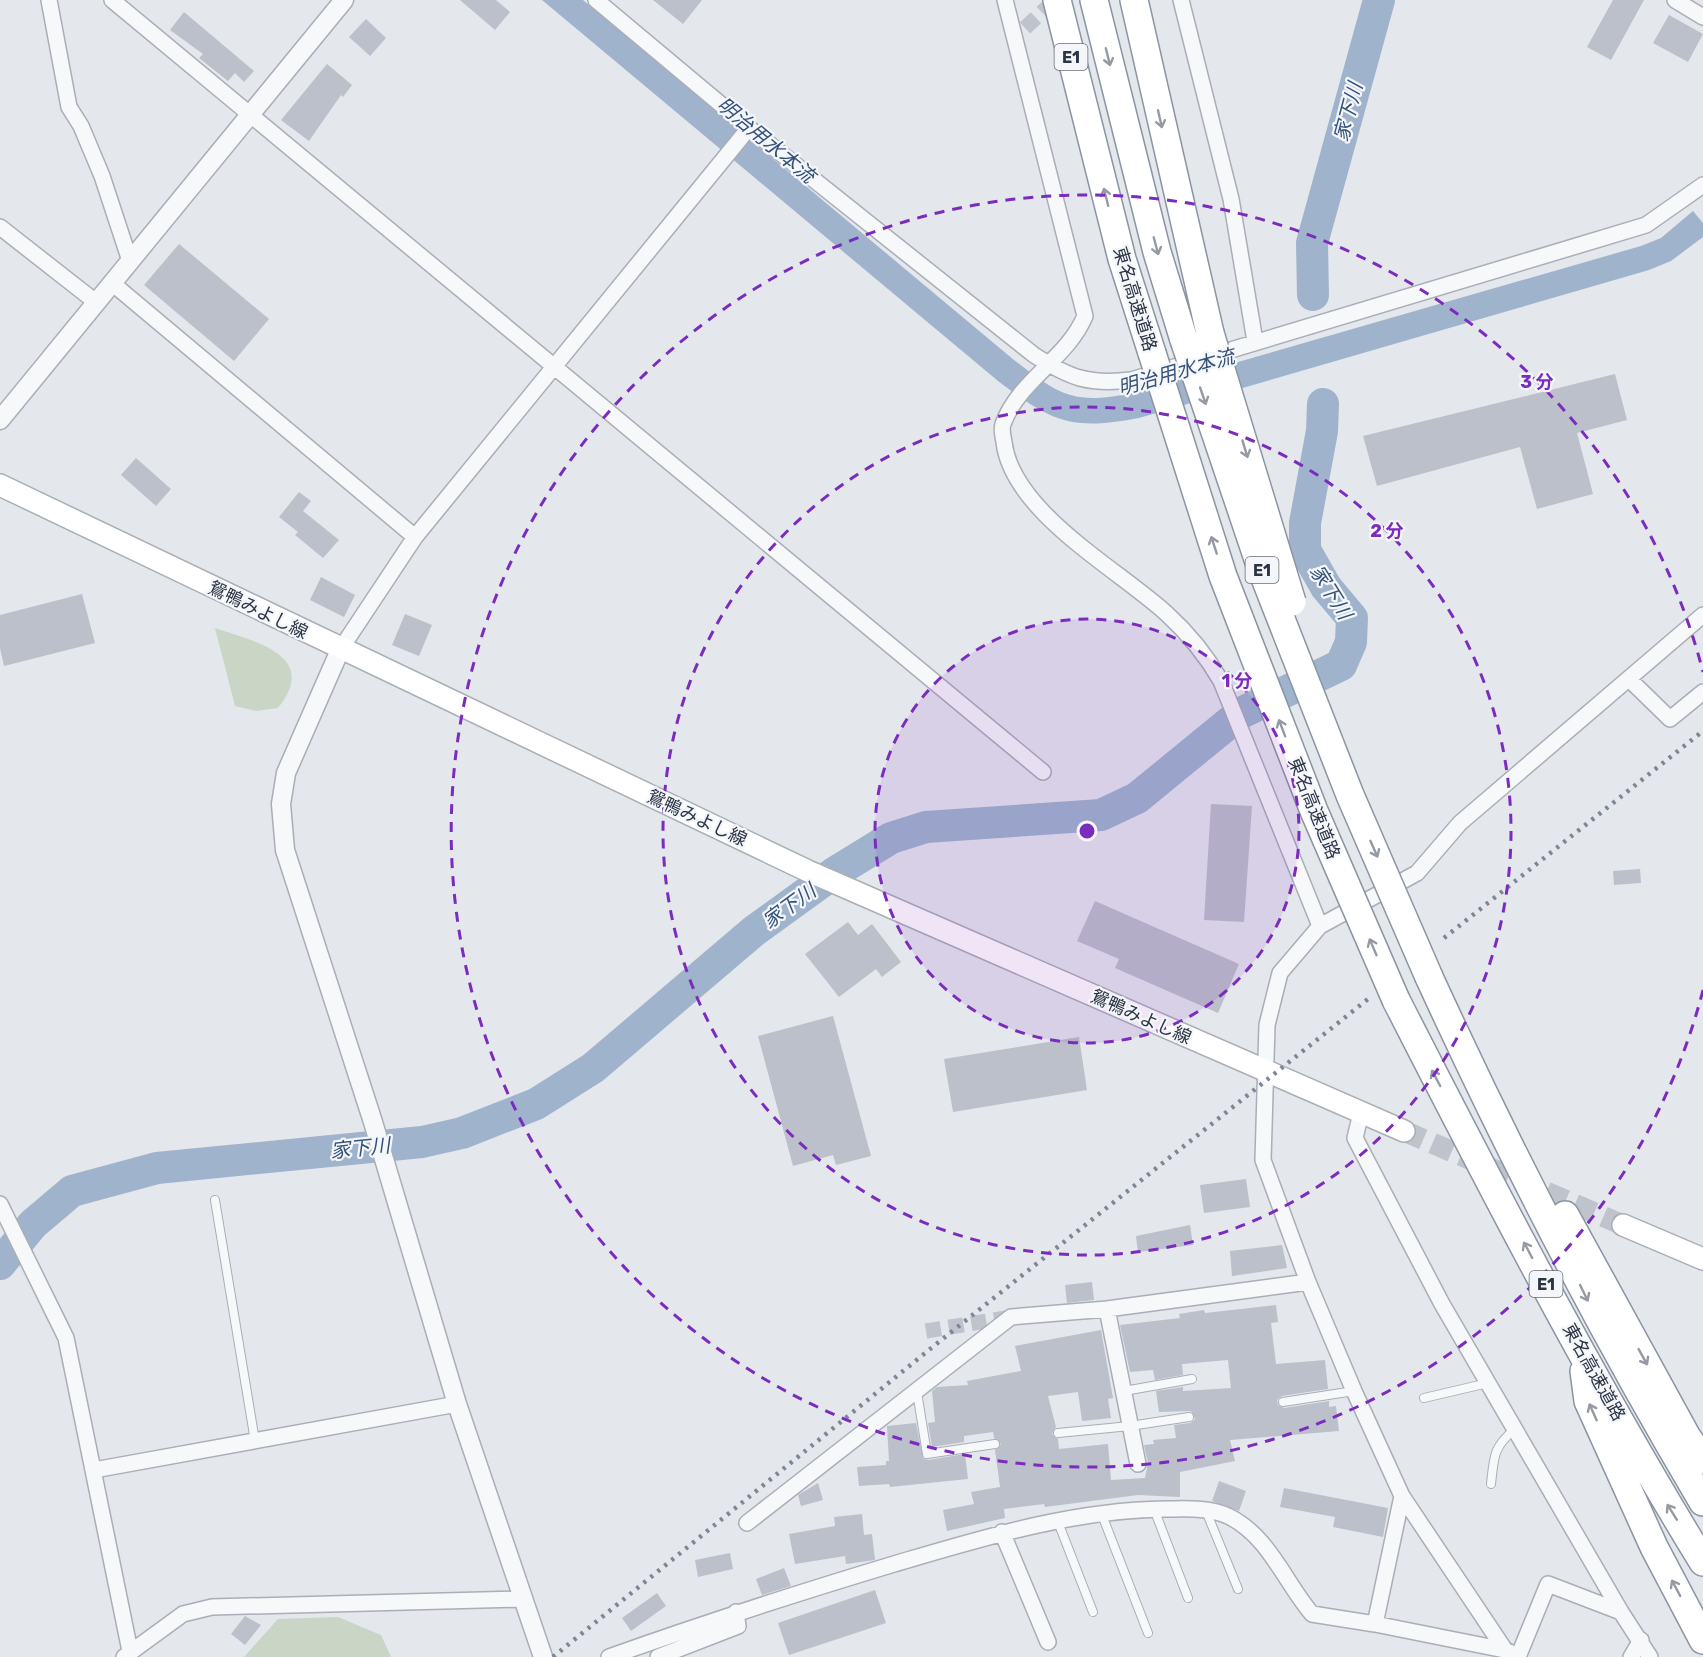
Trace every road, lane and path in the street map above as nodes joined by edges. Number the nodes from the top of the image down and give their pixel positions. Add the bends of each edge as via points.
1 (49, 0) edge
2 (112, 0) edge
3 (344, 0) edge
4 (596, 0) edge
5 (1005, 0) edge
6 (1047, 0) edge
7 (1057, 0) edge
8 (1094, 0) edge
9 (1134, 0) edge
10 (1181, 0) edge
11 (1675, 0) edge
12 (1703, 17) edge
13 (1085, 113) junction
14 (249, 114) junction
15 (749, 128) junction
16 (1703, 185) edge
17 (0, 227) edge
18 (130, 261) junction
19 (112, 284) junction
20 (97, 303) junction
21 (1197, 337) junction
22 (1255, 341) junction
23 (551, 367) junction
24 (1045, 368) junction
25 (0, 420) edge
26 (0, 485) edge
27 (415, 537) junction
28 (1703, 615) edge
29 (340, 650) junction
30 (1630, 680) junction
31 (1703, 693) edge
32 (1042, 772) dead end
33 (1320, 926) junction
34 (1265, 1072) junction
35 (1473, 1073) junction
36 (1361, 1113) junction
37 (1404, 1131) tunnel mouth
38 (215, 1200) dead end
39 (0, 1204) edge
40 (1623, 1225) tunnel mouth
41 (1703, 1259) edge
42 (1308, 1282) junction
43 (1107, 1309) junction
44 (1581, 1351) junction
45 (1192, 1379) dead end
46 (1488, 1383) junction
47 (1124, 1391) junction
48 (1354, 1391) junction
49 (917, 1392) junction
50 (1424, 1398) dead end
51 (1283, 1402) dead end
52 (457, 1404) junction
53 (1189, 1417) dead end
54 (1130, 1426) junction
55 (1515, 1429) junction
56 (1058, 1433) dead end
57 (255, 1441) junction
58 (995, 1444) dead end
59 (1703, 1460) edge
60 (1138, 1464) dead end
61 (94, 1470) junction
62 (1491, 1484) dead end
63 (1402, 1496) junction
64 (1703, 1502) edge
65 (1154, 1509) junction
66 (1206, 1511) junction
67 (1102, 1515) junction
68 (1058, 1521) junction
69 (747, 1523) dead end
70 (1002, 1532) junction
71 (1703, 1562) edge
72 (1238, 1589) dead end
73 (1188, 1598) dead end
74 (524, 1599) junction
75 (736, 1612) junction
76 (1093, 1612) dead end
77 (1621, 1612) junction
78 (1375, 1624) junction
79 (1148, 1633) dead end
80 (1641, 1640) junction
81 (1703, 1640) edge
82 (1048, 1642) dead end
83 (127, 1654) edge
84 (1511, 1655) edge
85 (543, 1657) edge
86 (609, 1657) edge
87 (658, 1657) edge
88 (1631, 1657) edge
89 (1650, 1657) edge

1 - 18 street via 69,107 102,176
2 - 14 street
3 - 14 street
4 - 15 street
5 - 24 street via 1018,31 1085,316 1072,342
6 - 13 highway
7 - 13 highway, 東名高速道路 / E1
8 -> 21 highway, 東名高速道路 / E1 via 1157,252
9 -> 21 highway
10 - 22 street via 1231,199
11 - 12 street
44 -> 13 highway, 東名高速道路 / E1, bridge via 1396,1000 1314,811 1228,587 1122,260
14 - 18 street
14 - 23 street
15 - 23 street
15 - 24 street
16 - 22 street via 1646,225
17 - 20 street
18 - 19 street
19 - 20 street
19 - 27 street
20 - 25 street
21 -> 35 highway, 東名高速道路 / E1, bridge via 1261,568 1350,795
22 - 24 street via 1131,380 1101,383
23 - 27 street
23 - 32 street
24 - 33 street via 1013,405 1002,426 1005,456 1017,480 1048,519 1202,648 1221,681
26 - 29 main road, 鴛鴨みよし線
27 - 29 street
28 - 30 street
29 - 34 main road, 鴛鴨みよし線 via 808,871
29 - 52 street via 286,773 281,804 285,850 373,1122
30 - 31 street via 1670,719
30 - 33 street via 1460,823 1417,873
33 - 34 street via 1280,973 1267,1025
34 - 36 main road, 鴛鴨みよし線
34 - 42 street via 1263,1160
35 -> 59 highway via 1517,1126 1681,1427
35 -> 64 highway, 東名高速道路 / E1 via 1591,1307
36 - 37 main road, 鴛鴨みよし線
36 - 46 street via 1355,1138
38 - 57 lane
39 - 61 street via 66,1338
40 - 41 main road
42 - 43 street
42 - 48 street
43 - 47 street
43 - 49 street via 1011,1317
71 -> 44 highway, 東名高速道路 / E1
81 -> 44 highway via 1654,1547 1588,1401
45 - 47 lane
46 - 50 lane
46 - 55 street
47 - 54 street
48 - 51 lane
48 - 63 street
49 - 58 lane via 927,1454
49 - 69 street
52 - 57 street
52 - 74 street
53 - 54 lane
54 - 56 lane
54 - 60 street
55 - 62 lane via 1499,1442
55 - 77 street
57 - 61 street
61 - 83 street
63 - 78 street
63 - 84 street
65 - 66 street
65 - 67 street
65 - 73 lane
66 - 72 lane
66 - 78 street via 1226,1516 1250,1530 1312,1614
67 - 68 street
67 - 79 lane
68 - 70 street
68 - 76 lane
70 - 75 street
70 - 82 street
74 - 83 street via 212,1607 183,1614
74 - 85 street
75 - 86 street
75 - 87 street via 738,1626
77 - 80 street
77 - 84 street via 1548,1584
78 - 84 street
80 - 88 street
80 - 89 street

